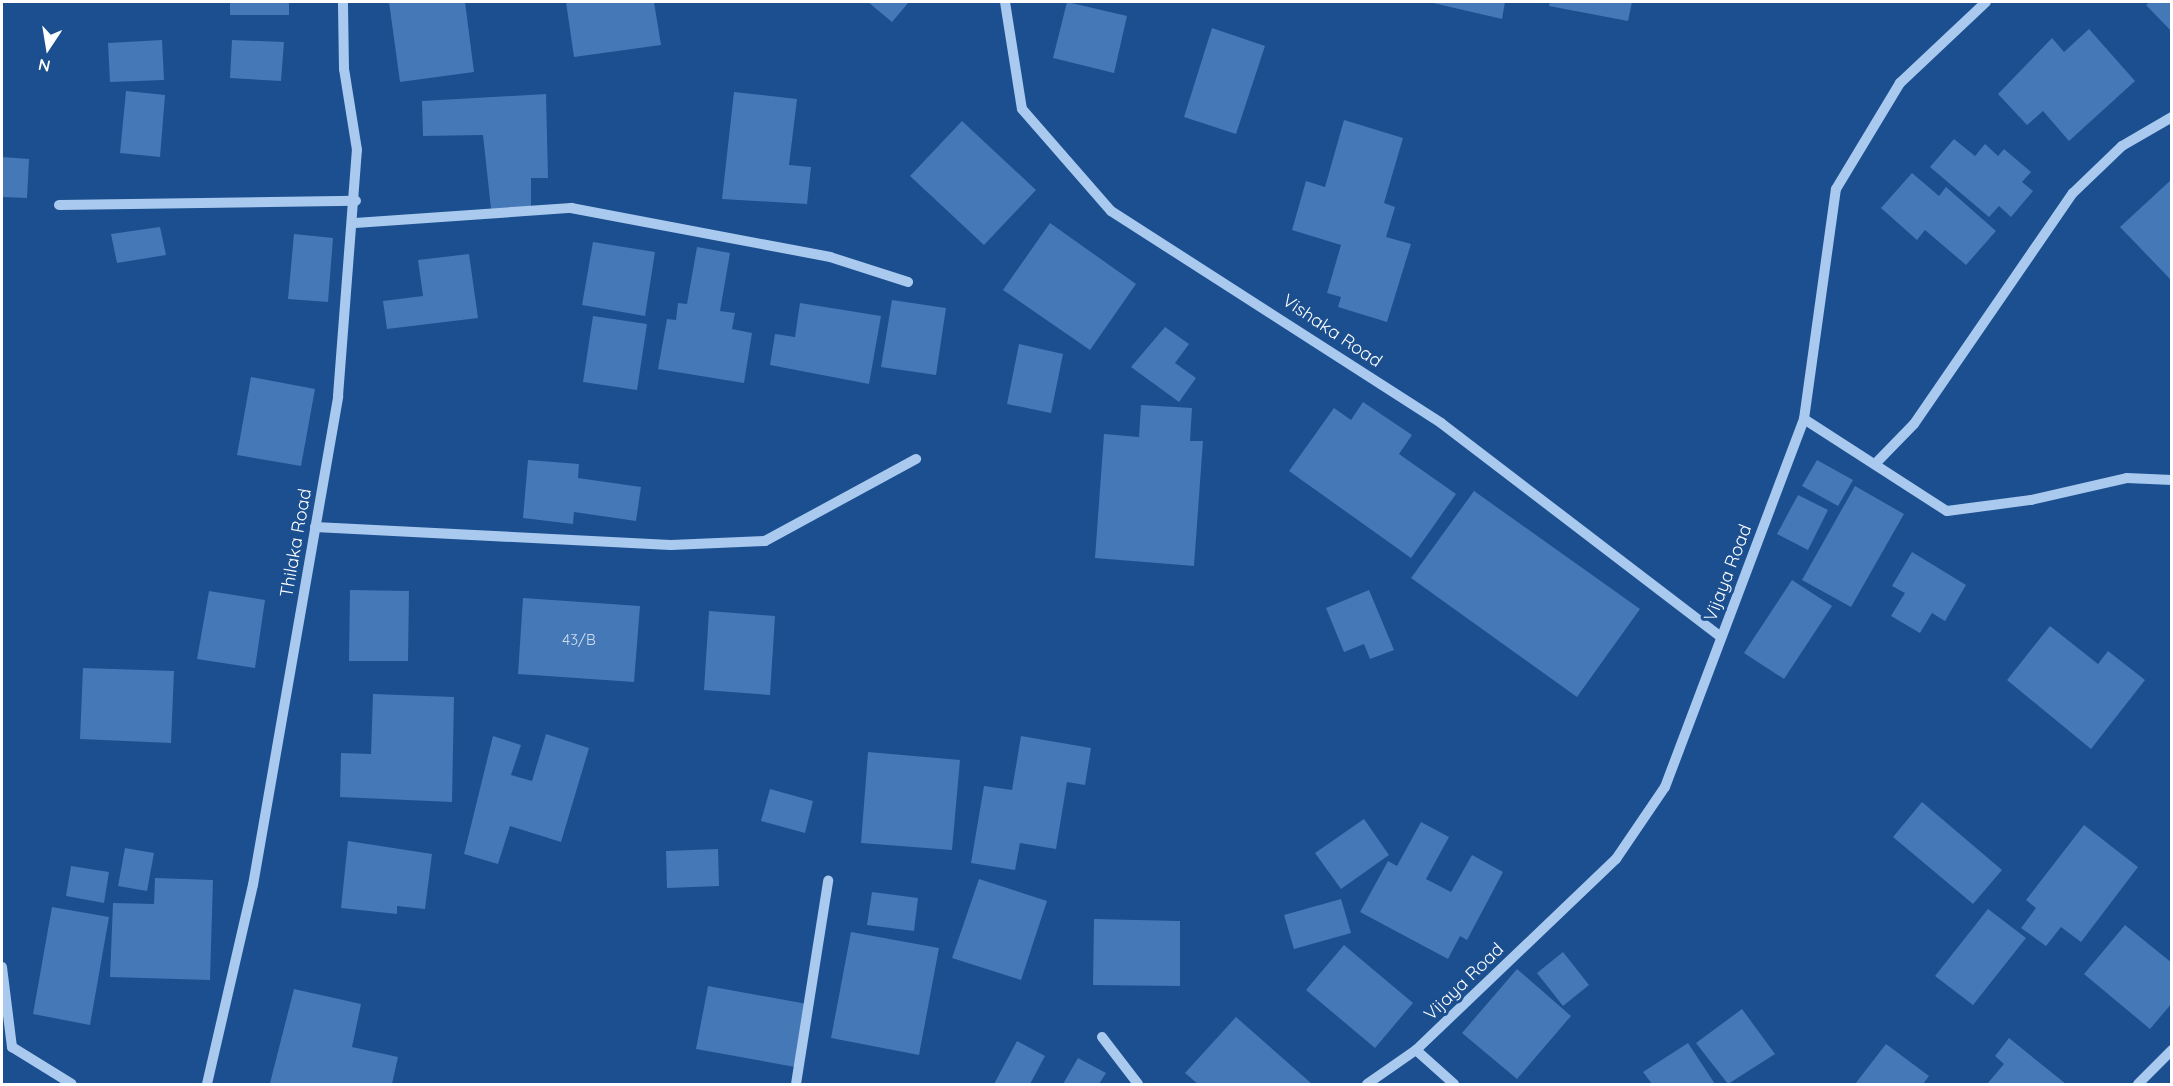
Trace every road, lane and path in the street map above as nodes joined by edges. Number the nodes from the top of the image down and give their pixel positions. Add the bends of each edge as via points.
1 (343, 2) edge
2 (1005, 2) edge
3 (1986, 2) edge
4 (2172, 117) edge
5 (356, 201) junction
6 (59, 205) dead end
7 (355, 223) junction
8 (908, 282) dead end
9 (1804, 419) junction
10 (916, 459) dead end
11 (1876, 463) junction
12 (2172, 480) edge
13 (315, 527) junction
14 (1721, 638) junction
15 (828, 881) dead end
16 (2, 967) edge
17 (1102, 1037) dead end
18 (1416, 1050) junction
19 (2172, 1050) edge
20 (72, 1084) edge
21 (207, 1084) edge
22 (796, 1084) edge
23 (1138, 1084) edge
24 (1367, 1084) edge
25 (1454, 1084) edge
26 (2138, 1084) edge

1 - 5 street, Thilaka Road via 344,69 357,150
2 - 14 street, Vishaka Road via 1022,109 1111,211 1441,423
3 - 9 street, Vijaya Road via 1900,83 1836,189
4 - 11 street via 2122,146 2073,193 1914,424
5 - 6 street
5 - 7 street, Thilaka Road
7 - 8 street via 571,208 830,257
7 - 13 street, Thilaka Road via 338,396
9 - 11 street
9 - 14 street, Vijaya Road
10 - 13 street via 765,541 671,545
11 - 12 street via 1947,511 2031,500 2127,478
13 - 21 street, Thilaka Road via 253,885
14 - 18 street, Vijaya Road via 1665,787 1616,860
15 - 22 street
16 - 20 street via 12,1047
17 - 23 street
18 - 24 street, Vijaya Road
18 - 25 street
19 - 26 street

